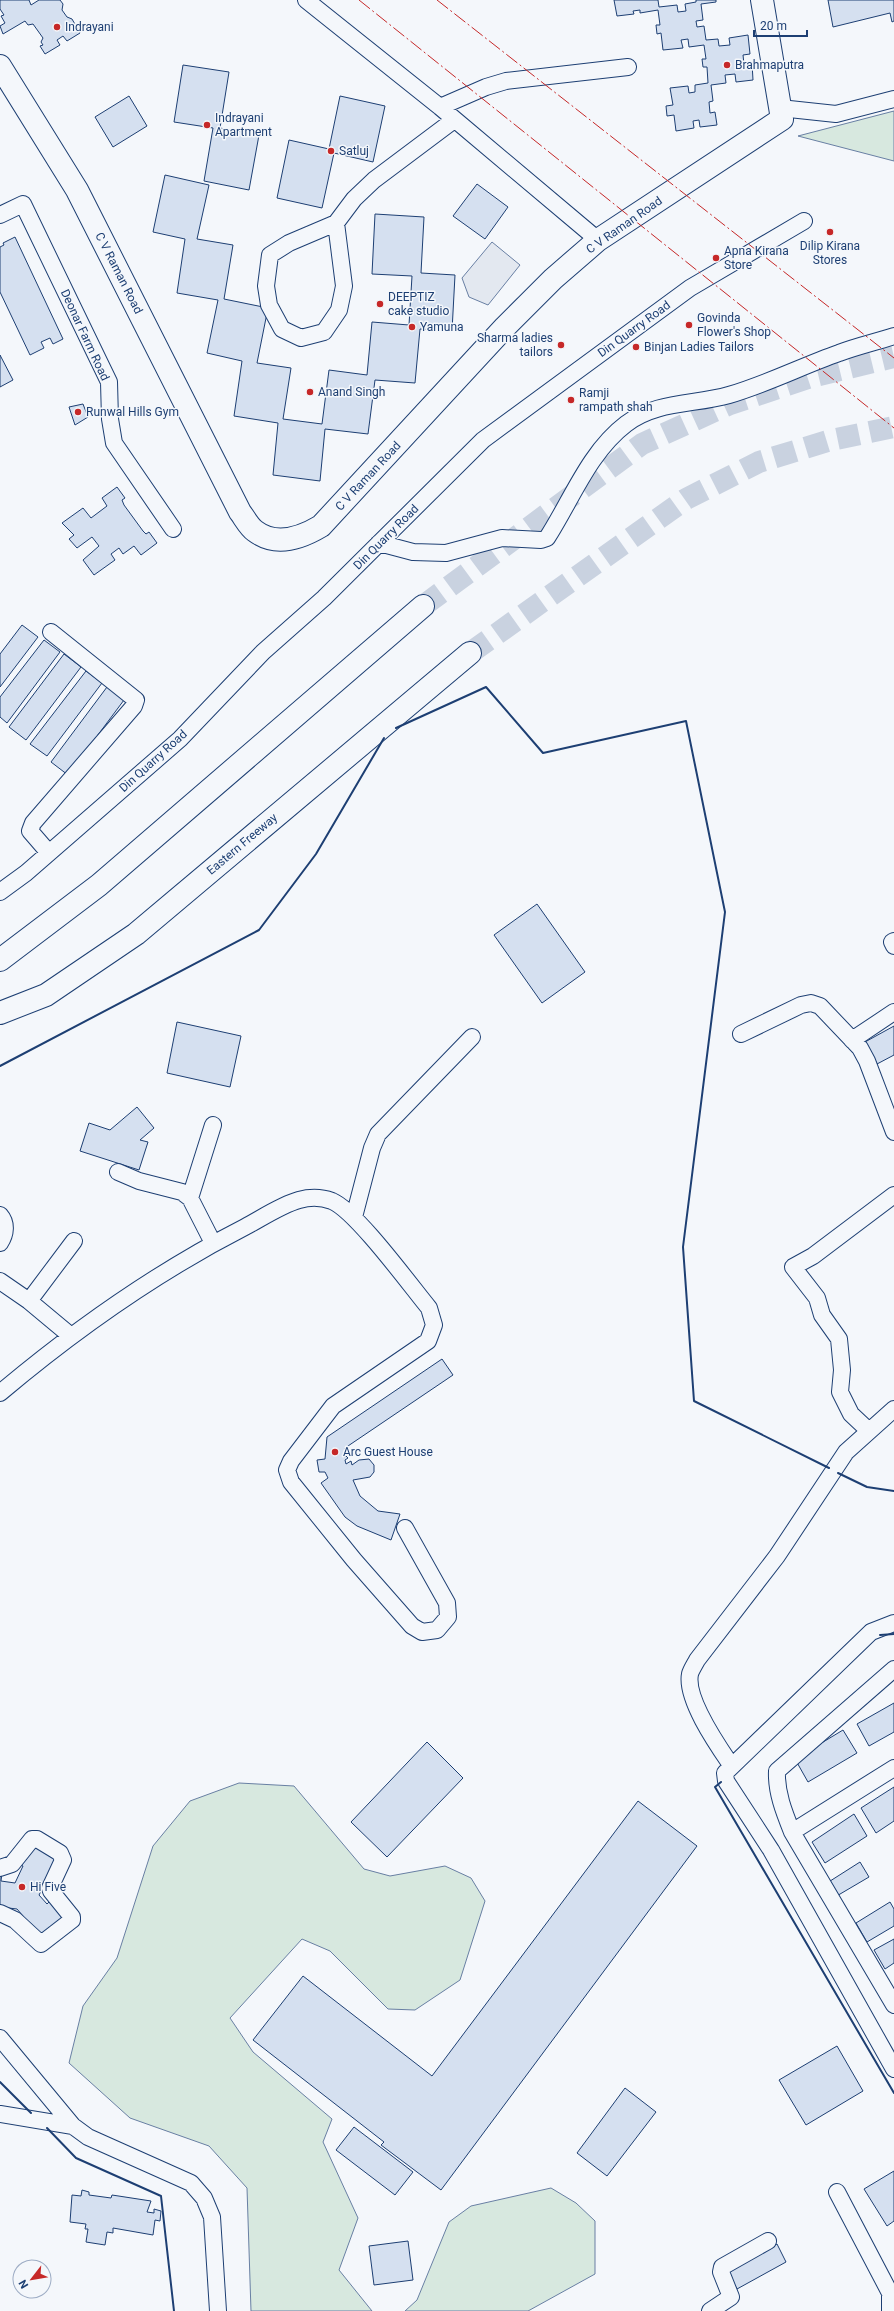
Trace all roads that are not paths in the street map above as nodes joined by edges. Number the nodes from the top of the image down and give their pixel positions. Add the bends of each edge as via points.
1 (306, 0) edge
2 (762, 0) edge
3 (0, 66) edge
4 (628, 67) dead end
5 (894, 99) edge
6 (440, 107) junction
7 (780, 108) junction
8 (454, 120) junction
9 (0, 215) edge
10 (804, 221) dead end
11 (336, 223) junction
12 (598, 240) junction
13 (894, 336) edge
14 (173, 529) dead end
15 (379, 543) junction
16 (424, 606) tunnel mouth
17 (51, 632) dead end
18 (470, 653) tunnel mouth
19 (49, 852) junction
20 (0, 892) edge
21 (894, 941) edge
22 (894, 946) edge
23 (6, 956) edge
24 (46, 995) junction
25 (894, 1012) edge
26 (0, 1013) edge
27 (0, 1024) edge
28 (741, 1034) dead end
29 (472, 1037) dead end
30 (852, 1040) junction
31 (213, 1125) dead end
32 (894, 1132) edge
33 (118, 1172) dead end
34 (894, 1195) edge
35 (190, 1198) junction
36 (0, 1215) edge
37 (354, 1217) junction
38 (74, 1241) dead end
39 (0, 1243) edge
40 (213, 1243) junction
41 (0, 1281) edge
42 (29, 1301) junction
43 (71, 1336) junction
44 (0, 1393) edge
45 (894, 1409) edge
46 (868, 1430) junction
47 (405, 1528) dead end
48 (894, 1623) edge
49 (894, 1669) edge
50 (731, 1765) junction
51 (894, 1768) edge
52 (792, 1832) junction
53 (0, 1868) edge
54 (0, 1913) edge
55 (894, 2005) edge
56 (0, 2038) edge
57 (894, 2069) edge
58 (0, 2114) edge
59 (73, 2126) junction
60 (837, 2192) dead end
61 (768, 2241) dead end
62 (218, 2311) edge
63 (710, 2311) edge
64 (890, 2311) edge

1 - 6 street
2 - 7 main road, C V Raman Road
3 - 12 main road, C V Raman Road via 77,190 240,512 254,531 277,540 301,538 321,526 505,327 553,279
4 - 6 street via 506,81 486,86
5 - 7 street via 836,114
6 - 8 street
7 - 12 main road, C V Raman Road via 782,120
8 - 11 street via 374,180 354,199
8 - 12 street
9 - 14 street, Deonar Farm Road via 23,204 109,382 110,419 114,443
10 - 15 street, Din Quarry Road via 690,288 483,440
11 - 11 street via 344,286 340,310 324,332 301,338 282,329 269,305 266,286 270,255 289,243
13 - 15 street via 839,352 762,385 727,396 666,405 626,424 608,439 547,538 502,538 446,553 413,552
15 - 19 street, Din Quarry Road via 324,598 263,652 180,739
16 - 23 main road via 99,885
17 - 19 street via 136,700 134,706 33,823 30,831
18 - 24 main road, Eastern Freeway via 136,934
19 - 20 street, Din Quarry Road
21 - 22 street
24 - 26 main road, Eastern Freeway
24 - 27 main road
25 - 30 street
28 - 30 street via 801,1005 811,1003 824,1009
29 - 37 street via 378,1134
30 - 32 street via 867,1061
31 - 35 street
33 - 35 street via 139,1181 182,1192
34 - 46 street via 813,1256 793,1267 817,1298 822,1315 839,1339 842,1370 840,1392 851,1414
35 - 40 street
36 - 39 street via 4,1219 5,1228
37 - 40 street via 333,1202 316,1197 298,1200
37 - 47 street via 429,1308 434,1325 432,1334 428,1341 333,1406 291,1461 287,1470 291,1482 412,1626 422,1632 438,1630 448,1616 447,1603
38 - 42 street
40 - 43 street via 147,1283
41 - 42 street
42 - 43 street
43 - 44 street
45 - 46 street
46 - 50 street via 846,1452 777,1556 697,1660 690,1675 694,1699 710,1734
48 - 50 street via 872,1632
49 - 52 street via 777,1771 778,1788
50 - 57 street via 725,1773 726,1781 771,1850
51 - 52 street
52 - 55 street
53 - 54 street via 12,1864 32,1839 37,1839 60,1853 63,1860 50,1888 72,1920 41,1944 15,1920
56 - 59 street
58 - 59 street
59 - 62 street via 88,2137 191,2183 204,2198 212,2217
60 - 64 street via 890,2293
61 - 63 street via 722,2267 721,2272 731,2297

